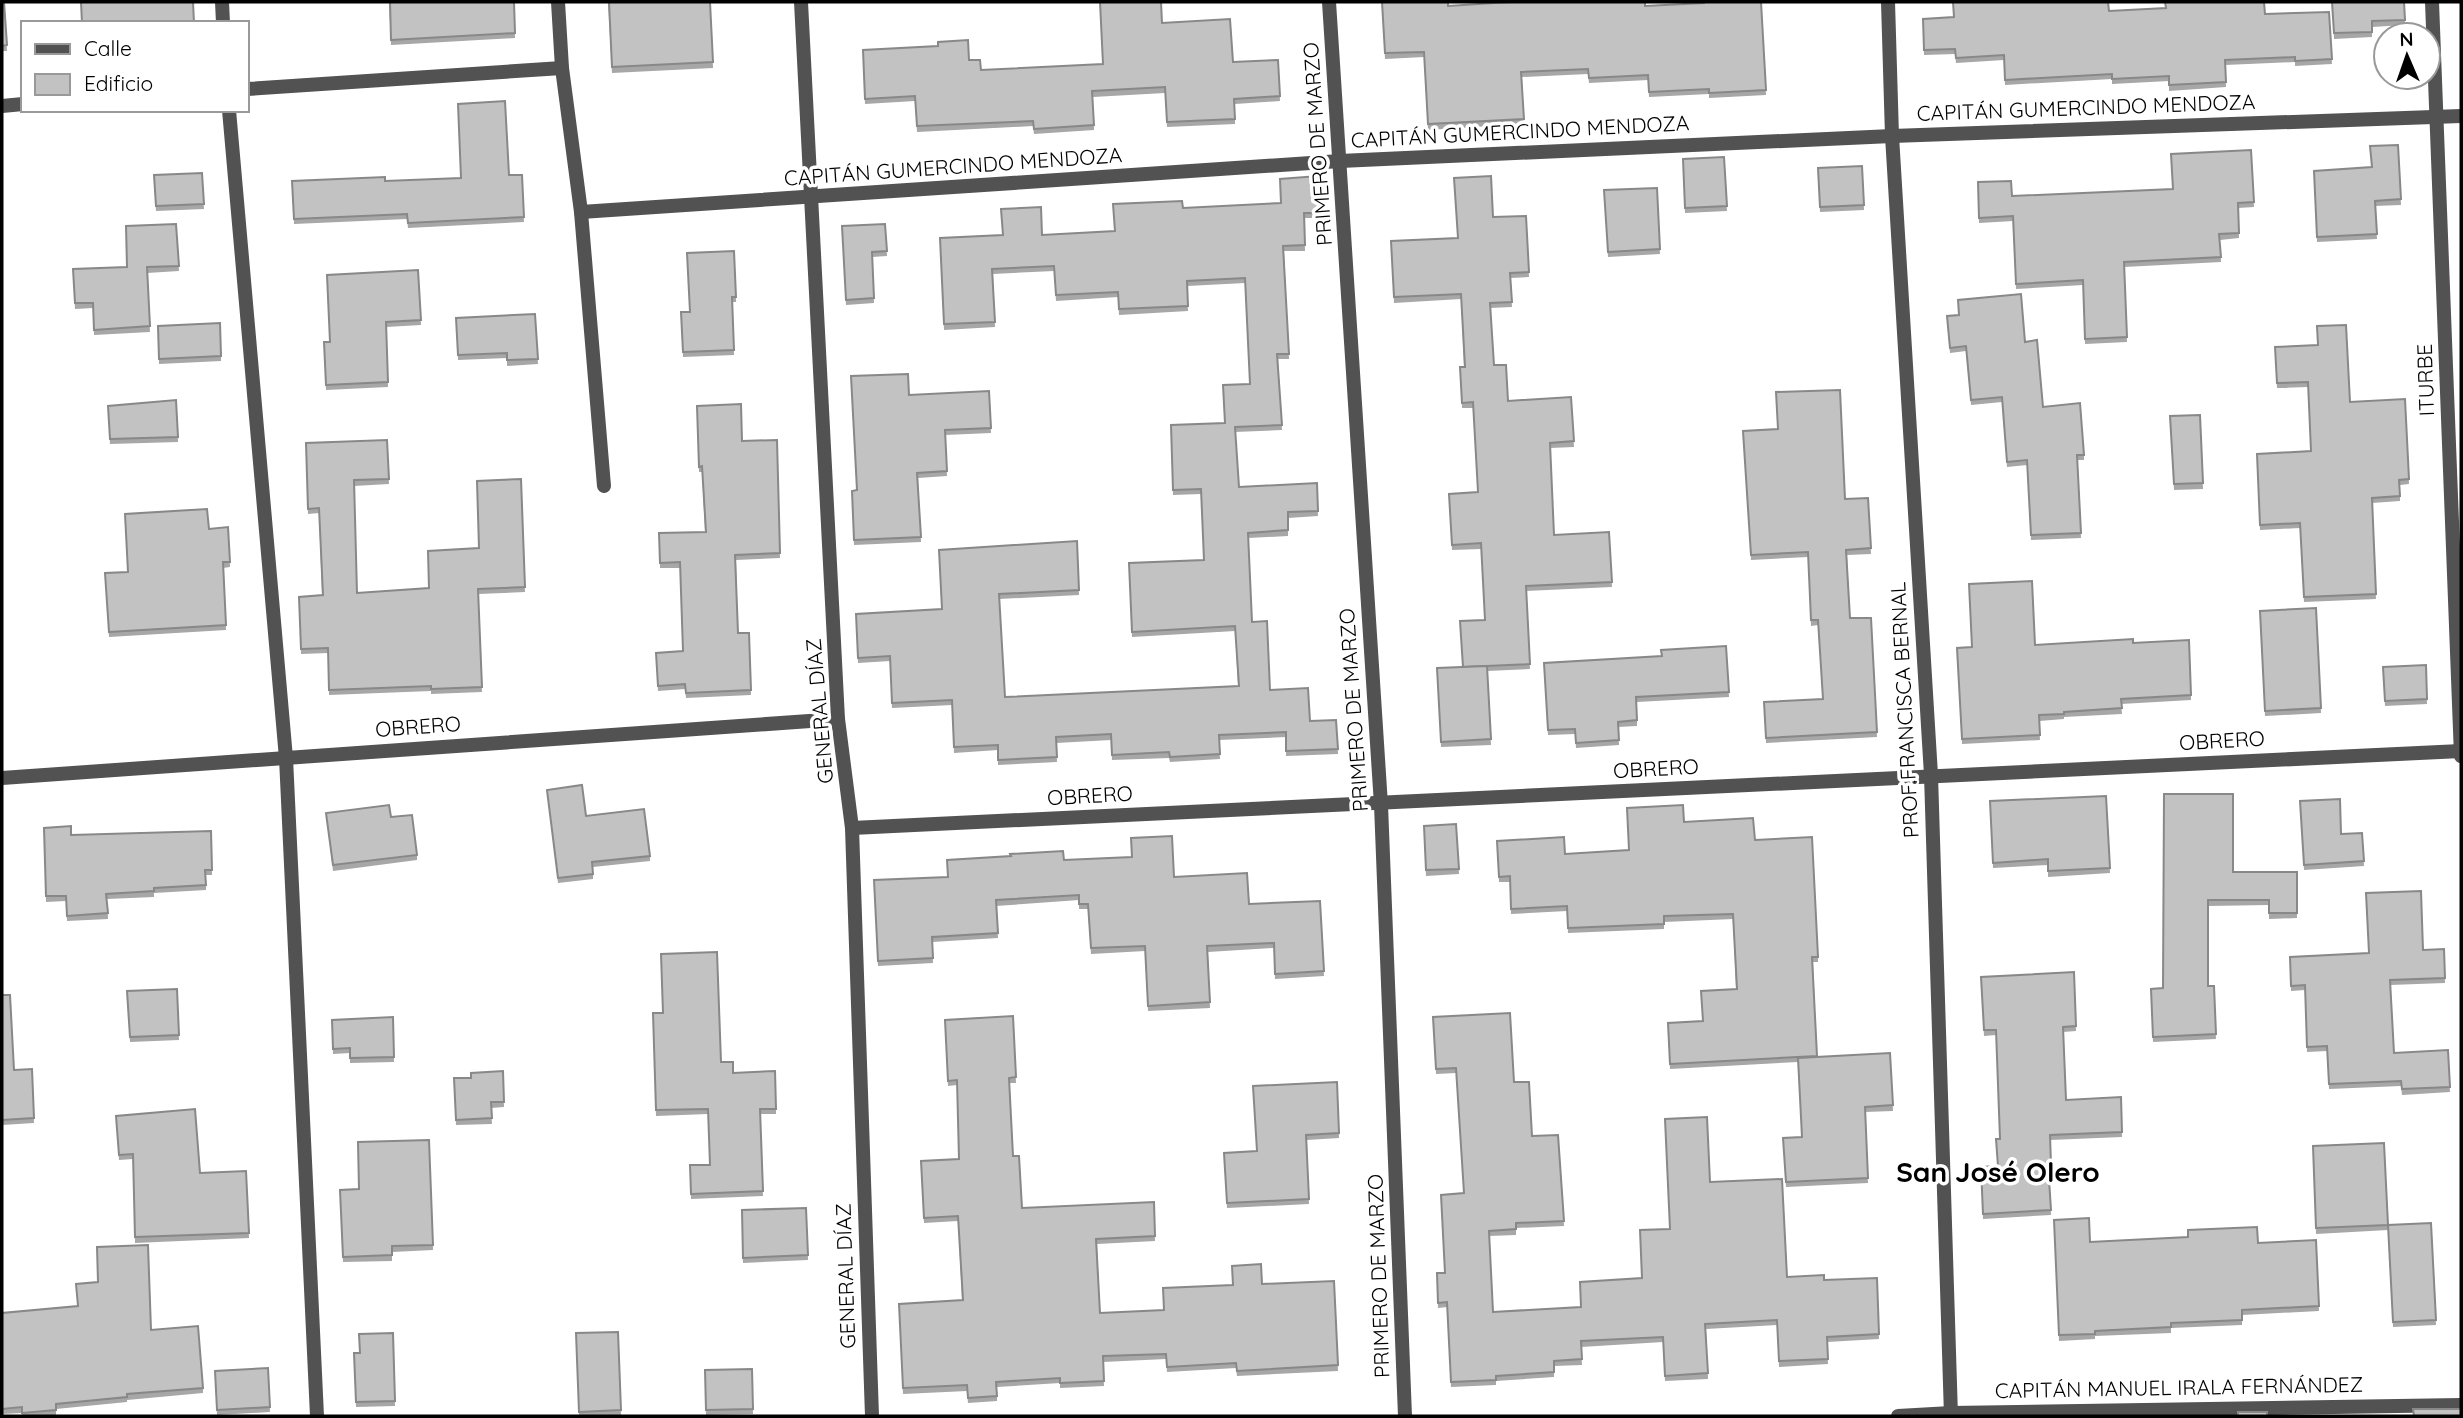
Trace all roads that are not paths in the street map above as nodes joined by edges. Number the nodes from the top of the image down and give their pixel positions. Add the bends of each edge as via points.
1 (222, 2) edge
2 (558, 2) edge
3 (801, 2) edge
4 (1329, 2) edge
5 (1888, 2) edge
6 (2432, 2) edge
7 (223, 21) edge
8 (562, 68) junction
9 (248, 89) edge
10 (21, 104) edge
11 (2, 106) edge
12 (229, 112) edge
13 (2461, 116) edge
14 (2437, 117) junction
15 (1892, 135) junction
16 (1340, 161) junction
17 (810, 198) junction
18 (581, 212) junction
19 (604, 486) dead end
20 (838, 719) junction
21 (2461, 751) edge
22 (2461, 756) edge
23 (286, 758) junction
24 (1931, 775) junction
25 (2, 778) edge
26 (1381, 805) junction
27 (852, 828) junction
28 (2461, 1405) edge
29 (1951, 1415) edge
30 (317, 1416) edge
31 (872, 1416) edge
32 (1405, 1416) edge
33 (1898, 1416) edge

1 - 7 street
2 - 8 street
3 - 17 street, GENERAL DÍAZ
4 - 16 street, PRIMERO DE MARZO
5 - 15 street, PROF.FRANCISCA BERNAL
6 - 14 street, ITURBE
8 - 9 street
8 - 18 street
10 - 11 street
12 - 23 street
13 - 14 street, CAPITÁN GUMERCINDO MENDOZA
14 - 15 street, CAPITÁN GUMERCINDO MENDOZA
14 - 21 street, ITURBE
15 - 16 street, CAPITÁN GUMERCINDO MENDOZA
15 - 24 street, PROF.FRANCISCA BERNAL
16 - 17 street, CAPITÁN GUMERCINDO MENDOZA
16 - 26 street, PRIMERO DE MARZO
17 - 18 street, CAPITÁN GUMERCINDO MENDOZA
17 - 20 street, GENERAL DÍAZ
18 - 19 street
20 - 23 street, OBRERO
20 - 27 street, GENERAL DÍAZ
21 - 22 street, ITURBE
21 - 24 street, OBRERO
23 - 25 street, OBRERO
23 - 30 street
24 - 26 street, OBRERO
24 - 29 street, PROF.FRANCISCA BERNAL
26 - 27 street, OBRERO
26 - 32 street, PRIMERO DE MARZO
27 - 31 street, GENERAL DÍAZ
28 - 29 street, CAPITÁN MANUEL IRALA FERNÁNDEZ
29 - 33 street, CAPITÁN MANUEL IRALA FERNÁNDEZ

